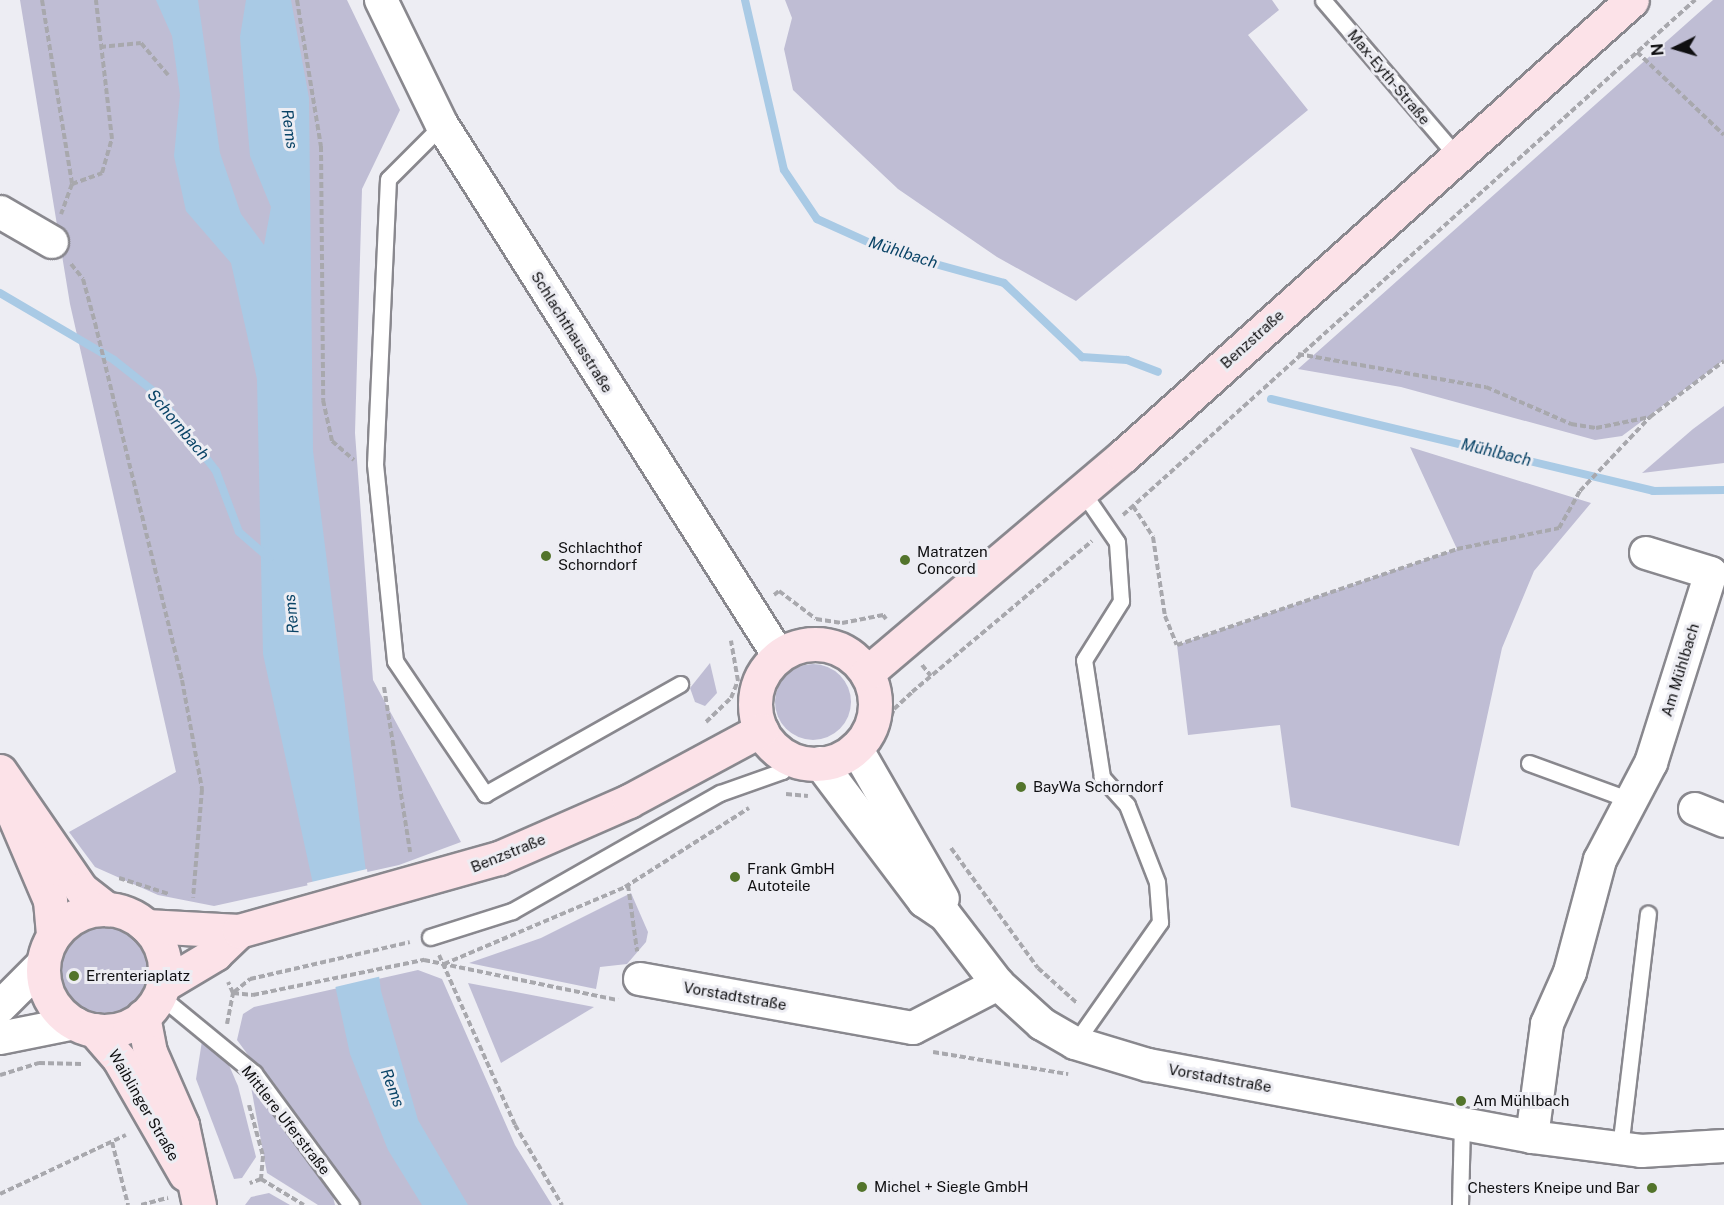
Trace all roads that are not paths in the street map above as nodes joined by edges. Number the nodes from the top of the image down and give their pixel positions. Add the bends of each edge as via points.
1 (381, 0) edge
2 (1323, 0) edge
3 (1632, 0) edge
4 (442, 125) junction
5 (1455, 154) junction
6 (0, 212) edge
7 (52, 242) road end
8 (1082, 491) junction
9 (1646, 553) dead end
10 (779, 656) junction
11 (867, 673) junction
12 (680, 684) dead end
13 (761, 730) junction
14 (856, 748) junction
15 (805, 761) junction
16 (1529, 763) dead end
17 (0, 771) edge
18 (0, 783) edge
19 (1632, 801) junction
20 (1695, 809) dead end
21 (1724, 822) edge
22 (107, 909) junction
23 (1648, 914) dead end
24 (945, 915) junction
25 (146, 926) junction
26 (239, 931) junction
27 (423, 939) road end
28 (49, 950) junction
29 (998, 984) junction
30 (631, 990) road end
31 (155, 999) junction
32 (0, 1007) edge
33 (84, 1027) junction
34 (0, 1038) edge
35 (1075, 1043) junction
36 (1462, 1121) junction
37 (1533, 1137) junction
38 (1724, 1146) edge
39 (1620, 1149) junction
40 (187, 1195) edge
41 (351, 1205) edge
42 (1460, 1205) edge

1 - 4 street, Schlachthausstraße
2 - 5 lane, Max-Eyth-Straße
3 - 5 main road, Benzstraße
4 - 10 street, Schlachthausstraße
4 - 12 lane via 388,179 375,464 395,661 485,794
5 - 8 main road, Benzstraße
6 - 7 street
8 - 11 main road, Benzstraße
8 - 35 lane via 1117,542 1121,601 1084,660 1102,777 1127,805 1157,882 1160,922
9 - 19 street, Am Mühlbach via 1711,573 1651,763
10 - 11 main road via 802,645 825,644 851,655
10 - 13 main road via 757,687
11 - 14 main road via 876,695 875,716
13 - 15 main road
13 - 26 main road, Benzstraße via 629,801 500,858 416,886
14 - 15 main road via 836,762
14 - 24 street, Vorstadtstraße via 883,801 942,890
15 - 24 street, Vorstadtstraße via 924,901
15 - 27 lane via 720,793 512,911
16 - 19 lane
17 - 22 main road via 81,889
18 - 28 main road via 50,900
19 - 37 street, Am Mühlbach via 1600,860 1570,972 1547,1024
20 - 21 street
22 - 25 main road
22 - 28 main road via 77,916
23 - 39 lane
24 - 29 street, Vorstadtstraße
25 - 26 main road, Benzstraße
25 - 31 main road via 163,955
26 - 31 main road, Benzstraße
28 - 32 street
28 - 33 main road via 49,995
29 - 30 street, Vorstadtstraße via 913,1028
29 - 35 street, Vorstadtstraße via 1042,1024
31 - 33 main road via 121,1029
31 - 40 main road, Waiblinger Straße via 150,1052 182,1125
31 - 41 lane, Mittlere Uferstraße via 237,1058
33 - 34 street
33 - 40 main road, Waiblinger Straße via 119,1059
35 - 36 street, Vorstadtstraße via 1148,1065
36 - 37 street, Vorstadtstraße
36 - 42 lane
37 - 39 street, Vorstadtstraße
38 - 39 street, Vorstadtstraße

